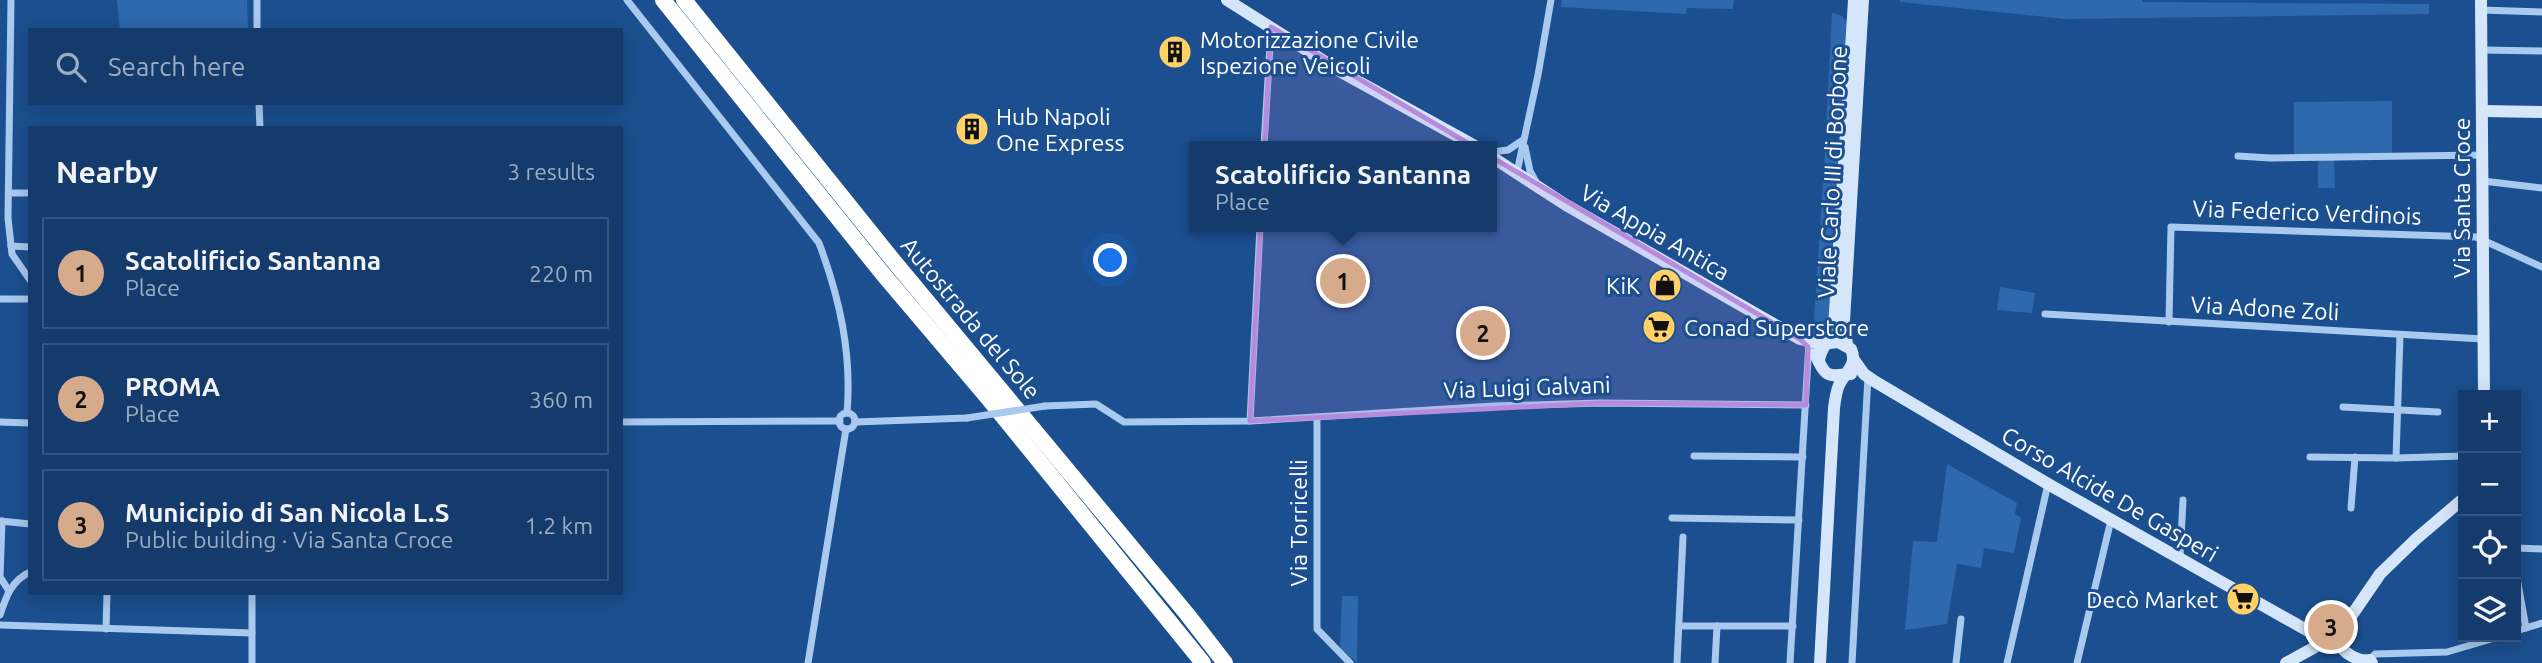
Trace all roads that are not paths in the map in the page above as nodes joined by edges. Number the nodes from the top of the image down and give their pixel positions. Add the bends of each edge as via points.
1 (10, 0) edge
2 (257, 0) edge
3 (627, 0) edge
4 (663, 0) edge
5 (684, 0) edge
6 (1227, 0) edge
7 (1551, 0) edge
8 (1854, 0) edge
9 (1863, 0) edge
10 (2481, 5) edge
11 (2542, 12) edge
12 (1271, 27) junction
13 (257, 28) edge
14 (0, 33) edge
15 (10, 33) junction
16 (2482, 50) junction
17 (2542, 51) edge
18 (259, 105) edge
19 (2482, 111) junction
20 (2542, 112) edge
21 (260, 126) edge
22 (1524, 139) junction
23 (1264, 141) edge
24 (1466, 141) edge
25 (1497, 153) edge
26 (2483, 155) junction
27 (2238, 156) dead end
28 (1497, 158) edge
29 (1517, 172) junction
30 (2483, 181) junction
31 (1538, 186) junction
32 (2542, 188) edge
33 (9, 193) junction
34 (28, 193) edge
35 (4, 218) edge
36 (1260, 232) edge
37 (2482, 240) junction
38 (11, 246) junction
39 (28, 247) edge
40 (2542, 267) edge
41 (28, 277) edge
42 (0, 299) edge
43 (28, 299) edge
44 (2045, 314) dead end
45 (2169, 322) junction
46 (2400, 335) junction
47 (2483, 339) junction
48 (1806, 343) junction
49 (1828, 344) junction
50 (1847, 345) junction
51 (1854, 360) junction
52 (1819, 362) junction
53 (1827, 374) junction
54 (1845, 374) junction
55 (1870, 379) junction
56 (2484, 390) edge
57 (1806, 405) junction
58 (2343, 407) dead end
59 (1834, 408) junction
60 (2397, 410) junction
61 (2438, 412) dead end
62 (847, 414) junction
63 (1317, 417) junction
64 (840, 421) junction
65 (1250, 421) junction
66 (0, 422) edge
67 (623, 422) edge
68 (855, 422) junction
69 (28, 423) edge
70 (846, 429) junction
71 (1694, 456) dead end
72 (2458, 456) edge
73 (1803, 457) junction
74 (2310, 457) dead end
75 (2356, 457) junction
76 (2396, 458) junction
77 (2048, 484) junction
78 (2183, 500) dead end
79 (2458, 503) edge
80 (2351, 508) dead end
81 (1672, 518) dead end
82 (1799, 520) junction
83 (2111, 520) junction
84 (1, 521) edge
85 (28, 524) edge
86 (1682, 537) dead end
87 (2521, 548) edge
88 (2542, 549) edge
89 (2180, 558) junction
90 (28, 573) edge
91 (2517, 579) edge
92 (9, 591) junction
93 (107, 595) edge
94 (252, 595) edge
95 (0, 615) edge
96 (1961, 619) dead end
97 (2542, 623) edge
98 (0, 625) edge
99 (1679, 626) junction
100 (1717, 626) junction
101 (1793, 626) junction
102 (2526, 628) junction
103 (106, 629) junction
104 (2521, 630) edge
105 (252, 633) junction
106 (2332, 642) junction
107 (2481, 642) edge
108 (2372, 659) edge
109 (253, 663) edge
110 (808, 663) edge
111 (1203, 663) edge
112 (1225, 663) edge
113 (1350, 663) edge
114 (1677, 663) edge
115 (1715, 663) edge
116 (1790, 663) edge
117 (1820, 663) edge
118 (1852, 663) edge
119 (1956, 663) edge
120 (2007, 663) edge
121 (2077, 663) edge
122 (2286, 663) edge

1 - 15 street
2 - 13 street
3 - 62 street via 819,243 834,284 846,345
4 - 111 highway, Autostrada del Sole
5 - 112 highway, Autostrada del Sole
6 - 12 street
7 - 22 street
8 - 49 street, Viale Carlo III di Borbone via 1835,323
9 - 50 street, Viale Carlo III di Borbone via 1844,321
10 - 11 street
10 - 16 street, Via Santa Croce
12 - 23 street
12 - 24 street via 1385,98
14 - 15 street
15 - 33 street
16 - 17 street
16 - 19 street, Via Santa Croce
18 - 21 street
19 - 20 street
19 - 26 street, Via Santa Croce
22 - 25 street
22 - 29 street
22 - 31 street
26 - 27 street
26 - 30 street, Via Santa Croce
28 - 29 street, Via Appia Antica
29 - 31 street, Via Appia Antica
30 - 32 street
30 - 37 street, Via Santa Croce
31 - 48 street, Via Appia Antica
33 - 34 street
33 - 35 street
35 - 38 street
36 - 65 street
37 - 40 street, Via Federico Verdinois
37 - 45 street, Via Federico Verdinois via 2171,227
37 - 47 street, Via Santa Croce
38 - 39 street
38 - 41 street
42 - 43 street
44 - 45 street, Via Adone Zoli
45 - 46 street, Via Adone Zoli
46 - 47 street, Via Adone Zoli
46 - 60 street
47 - 56 street, Via Santa Croce
48 - 49 street, Via Appia Antica
48 - 52 street, Via Appia Antica
48 - 57 street
49 - 50 street
49 - 52 street, Viale Carlo III di Borbone via 1820,352
50 - 51 street, Viale Carlo III di Borbone
51 - 54 street
51 - 55 street, Corso Alcide De Gasperi
52 - 53 street
53 - 54 street
53 - 59 street
54 - 55 street, Corso Alcide De Gasperi
54 - 59 street
55 - 77 street, Corso Alcide De Gasperi
55 - 118 street
57 - 63 street, Via Luigi Galvani via 1600,403
57 - 73 street
58 - 60 street
59 - 117 street
60 - 61 street
60 - 76 street
62 - 64 street
62 - 68 street
63 - 65 street, Via Luigi Galvani
63 - 113 street, Via Torricelli via 1317,629
64 - 67 street
64 - 70 street
65 - 68 street, Via Luigi Galvani, bridge via 1124,422 1096,404 1045,406 967,418
66 - 69 street
68 - 70 street
70 - 110 street
71 - 73 street
72 - 76 street
73 - 82 street
74 - 75 street
75 - 76 street
75 - 80 street
77 - 83 street, Corso Alcide De Gasperi
77 - 120 street
78 - 89 street
79 - 106 street via 2380,574
81 - 82 street
82 - 101 street
83 - 89 street, Corso Alcide De Gasperi
83 - 121 street
84 - 85 street
84 - 92 street via 0,577
86 - 99 street
87 - 88 street
89 - 106 street, Corso Alcide De Gasperi
90 - 92 street
91 - 102 street
92 - 95 street
93 - 103 street
94 - 105 street
96 - 119 street
97 - 102 street
98 - 103 street
99 - 100 street
99 - 114 street
100 - 101 street
100 - 115 street
101 - 116 street
102 - 104 street
103 - 105 street
105 - 109 street
106 - 108 street, Corso Alcide De Gasperi via 2359,659
106 - 122 street
107 - 108 street via 2447,652

